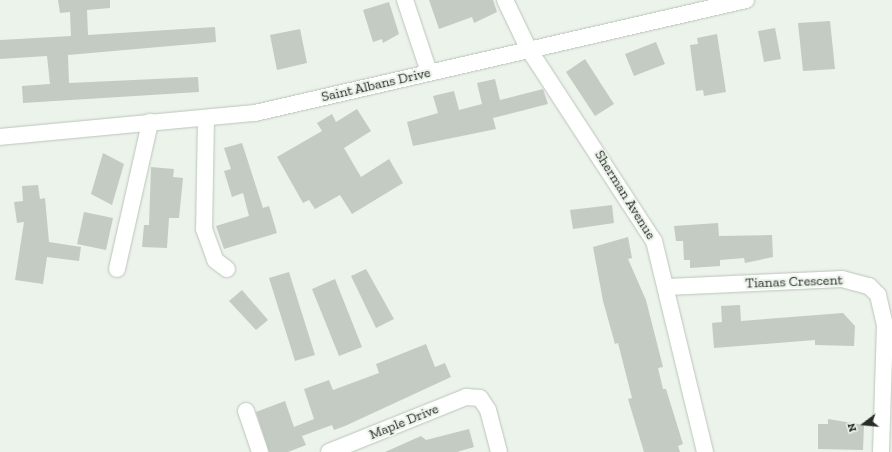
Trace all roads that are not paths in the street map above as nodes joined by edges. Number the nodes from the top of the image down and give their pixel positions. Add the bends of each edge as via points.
1 (405, 0) edge
2 (505, 0) edge
3 (746, 0) edge
4 (528, 48) junction
5 (429, 72) junction
6 (206, 118) junction
7 (150, 122) junction
8 (0, 137) edge
9 (118, 269) dead end
10 (227, 269) dead end
11 (667, 287) junction
12 (246, 411) dead end
13 (260, 452) edge
14 (329, 452) edge
15 (498, 452) edge
16 (705, 452) edge
17 (881, 452) edge

1 - 5 street
2 - 4 street, Sherman Avenue
3 - 4 street, Saint Albans Drive
4 - 5 street, Saint Albans Drive
4 - 11 street, Sherman Avenue via 649,229
5 - 6 street, Saint Albans Drive via 256,113
6 - 7 street, Saint Albans Drive
6 - 10 street via 204,229 215,260
7 - 8 street, Saint Albans Drive
7 - 9 street
11 - 16 street, Sherman Avenue
11 - 17 street, Tianas Crescent via 842,279 869,286 878,295 885,326
12 - 13 street
14 - 15 street, Maple Drive via 466,397 480,398 488,410

